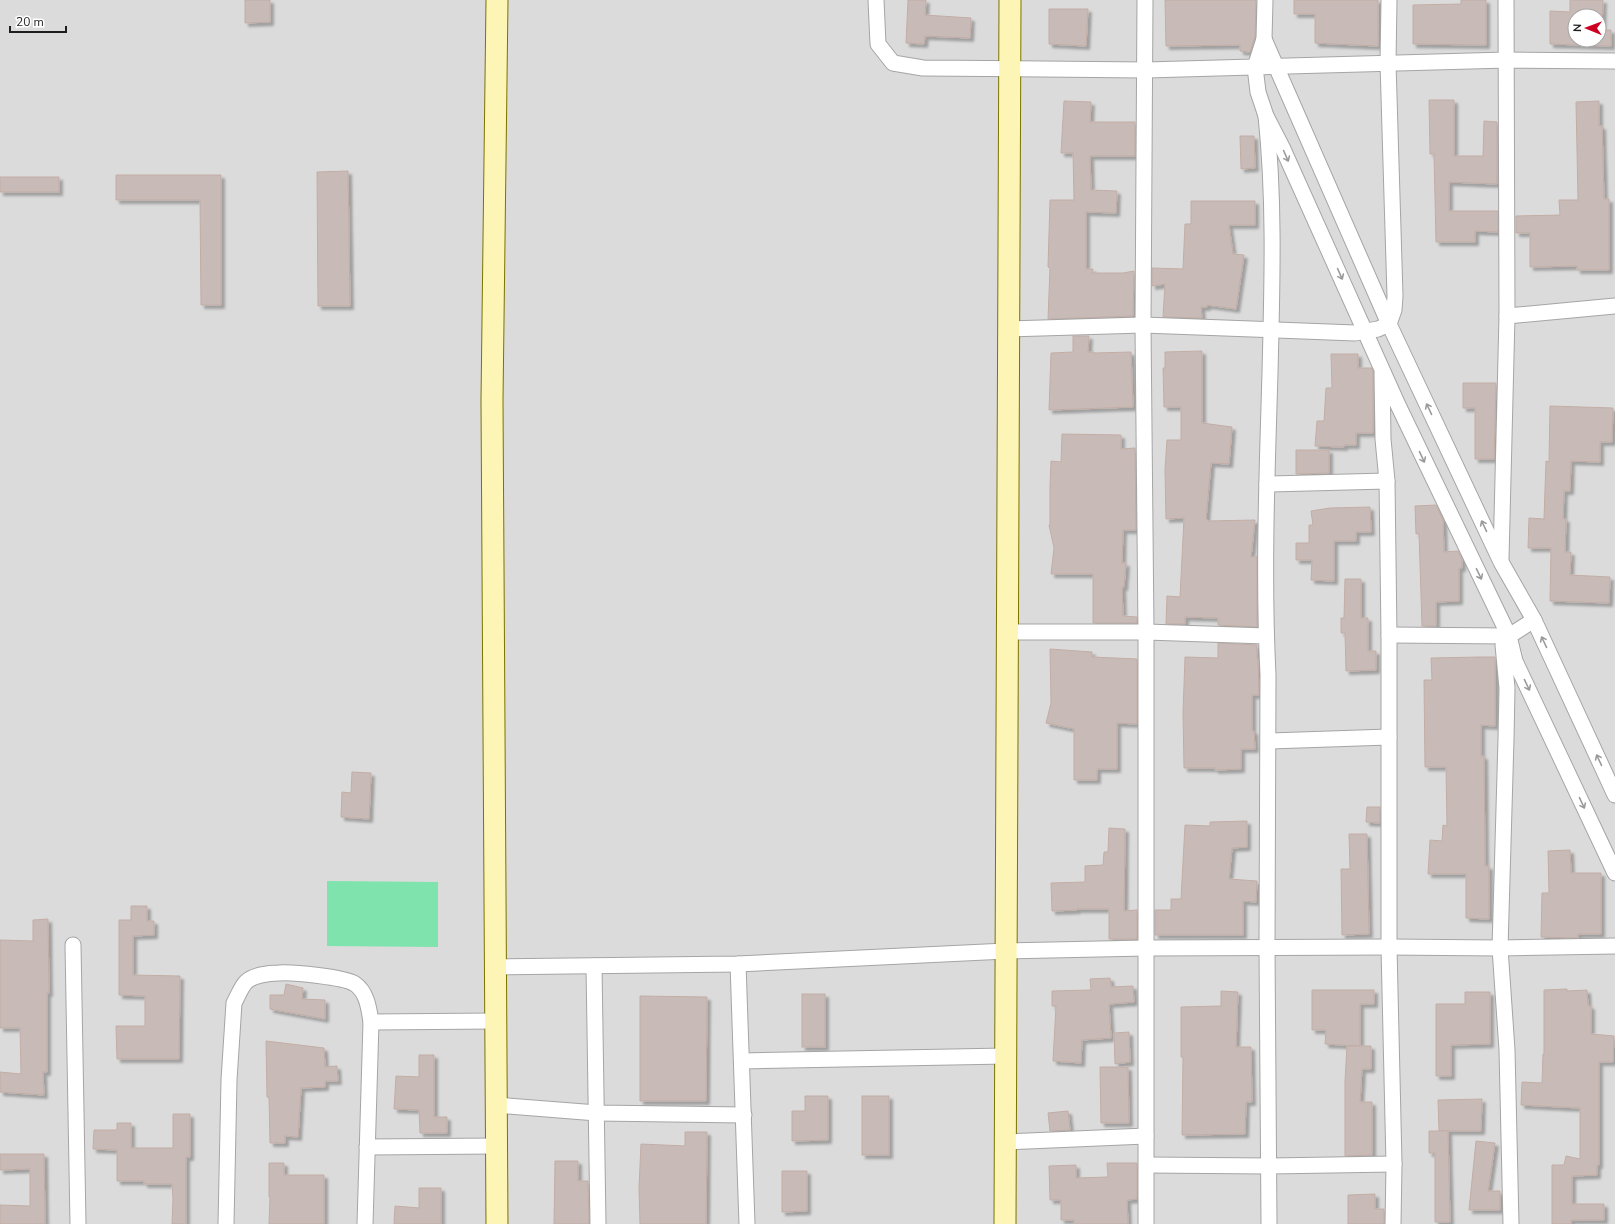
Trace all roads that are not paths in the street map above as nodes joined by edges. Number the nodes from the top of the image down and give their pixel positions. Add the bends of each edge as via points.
1 (497, 0) edge
2 (876, 0) edge
3 (1010, 0) edge
4 (1145, 0) edge
5 (1264, 0) edge
6 (1389, 0) edge
7 (1506, 0) edge
8 (1264, 39) junction
9 (1507, 60) junction
10 (1615, 61) edge
11 (1388, 64) junction
12 (1277, 66) junction
13 (1255, 67) junction
14 (1009, 69) junction
15 (1146, 70) junction
16 (1266, 116) junction
17 (1615, 306) edge
18 (1507, 316) junction
19 (1389, 324) junction
20 (1143, 325) junction
21 (1009, 329) junction
22 (1271, 330) junction
23 (1366, 332) junction
24 (1382, 368) junction
25 (1387, 480) junction
26 (1266, 484) junction
27 (1501, 562) junction
28 (1534, 620) junction
29 (1006, 632) junction
30 (1146, 632) junction
31 (1389, 635) junction
32 (1266, 636) junction
33 (1505, 636) junction
34 (1389, 737) junction
35 (1268, 741) junction
36 (1615, 795) edge
37 (1615, 873) edge
38 (73, 945) dead end
39 (1615, 946) edge
40 (1389, 947) junction
41 (1146, 948) junction
42 (1267, 948) junction
43 (1500, 948) junction
44 (1006, 951) junction
45 (738, 964) junction
46 (594, 966) junction
47 (496, 967) junction
48 (496, 1021) junction
49 (372, 1022) junction
50 (1006, 1056) junction
51 (742, 1061) junction
52 (496, 1105) junction
53 (597, 1113) junction
54 (744, 1115) junction
55 (1146, 1136) junction
56 (1006, 1142) junction
57 (497, 1146) junction
58 (367, 1147) junction
59 (1394, 1164) junction
60 (1147, 1165) junction
61 (1269, 1166) junction
62 (78, 1224) edge
63 (226, 1224) edge
64 (365, 1224) edge
65 (497, 1224) edge
66 (598, 1224) edge
67 (747, 1224) edge
68 (1005, 1224) edge
69 (1146, 1224) edge
70 (1269, 1224) edge
71 (1394, 1224) edge
72 (1511, 1224) edge

1 - 47 street via 492,401
2 - 14 street via 878,44 892,63 923,68
3 - 14 street
4 - 15 street
5 - 8 street
6 - 11 street
7 - 9 street
8 - 12 street
8 - 13 street
9 - 10 street
9 - 11 street
9 - 18 street
11 - 12 street
11 - 19 street via 1395,296
12 - 13 street
12 - 19 street
13 - 15 street
13 - 16 street via 1258,92
14 - 15 street
14 - 21 street
15 - 20 street
16 - 22 street via 1272,205
16 -> 23 street
17 - 18 street
18 - 27 street
19 - 23 street
27 -> 19 street
20 - 21 street
20 - 22 street
20 - 30 street
21 - 29 street
22 - 23 street
22 - 26 street
23 - 24 street
24 - 25 street
24 -> 33 street
25 - 26 street
25 - 31 street
26 - 32 street
27 - 28 street
28 - 33 street
36 -> 28 street
29 - 30 street
29 - 44 street
30 - 32 street
30 - 41 street
31 - 33 street
31 - 34 street
32 - 35 street
33 -> 37 street
33 - 43 street via 1506,739
34 - 35 street
34 - 40 street
35 - 42 street
38 - 62 street
39 - 43 street
40 - 42 street
40 - 43 street
40 - 59 street
41 - 42 street
41 - 44 street
41 - 55 street
42 - 61 street
43 - 72 street via 1507,1050
44 - 45 street
44 - 50 street
45 - 46 street
45 - 51 street
46 - 47 street
46 - 53 street
47 - 48 street
48 - 49 street
48 - 52 street
49 - 58 street
49 - 63 street via 364,994 354,983 340,978 279,973 259,976 247,981 243,986 234,1003 229,1080
50 - 51 street
50 - 56 street
51 - 54 street
52 - 53 street
52 - 57 street
53 - 54 street
53 - 66 street
54 - 67 street
55 - 56 street
55 - 60 street
56 - 68 street
57 - 58 street
57 - 65 street
58 - 64 street
59 - 61 street
59 - 71 street
60 - 61 street
60 - 69 street
61 - 70 street

